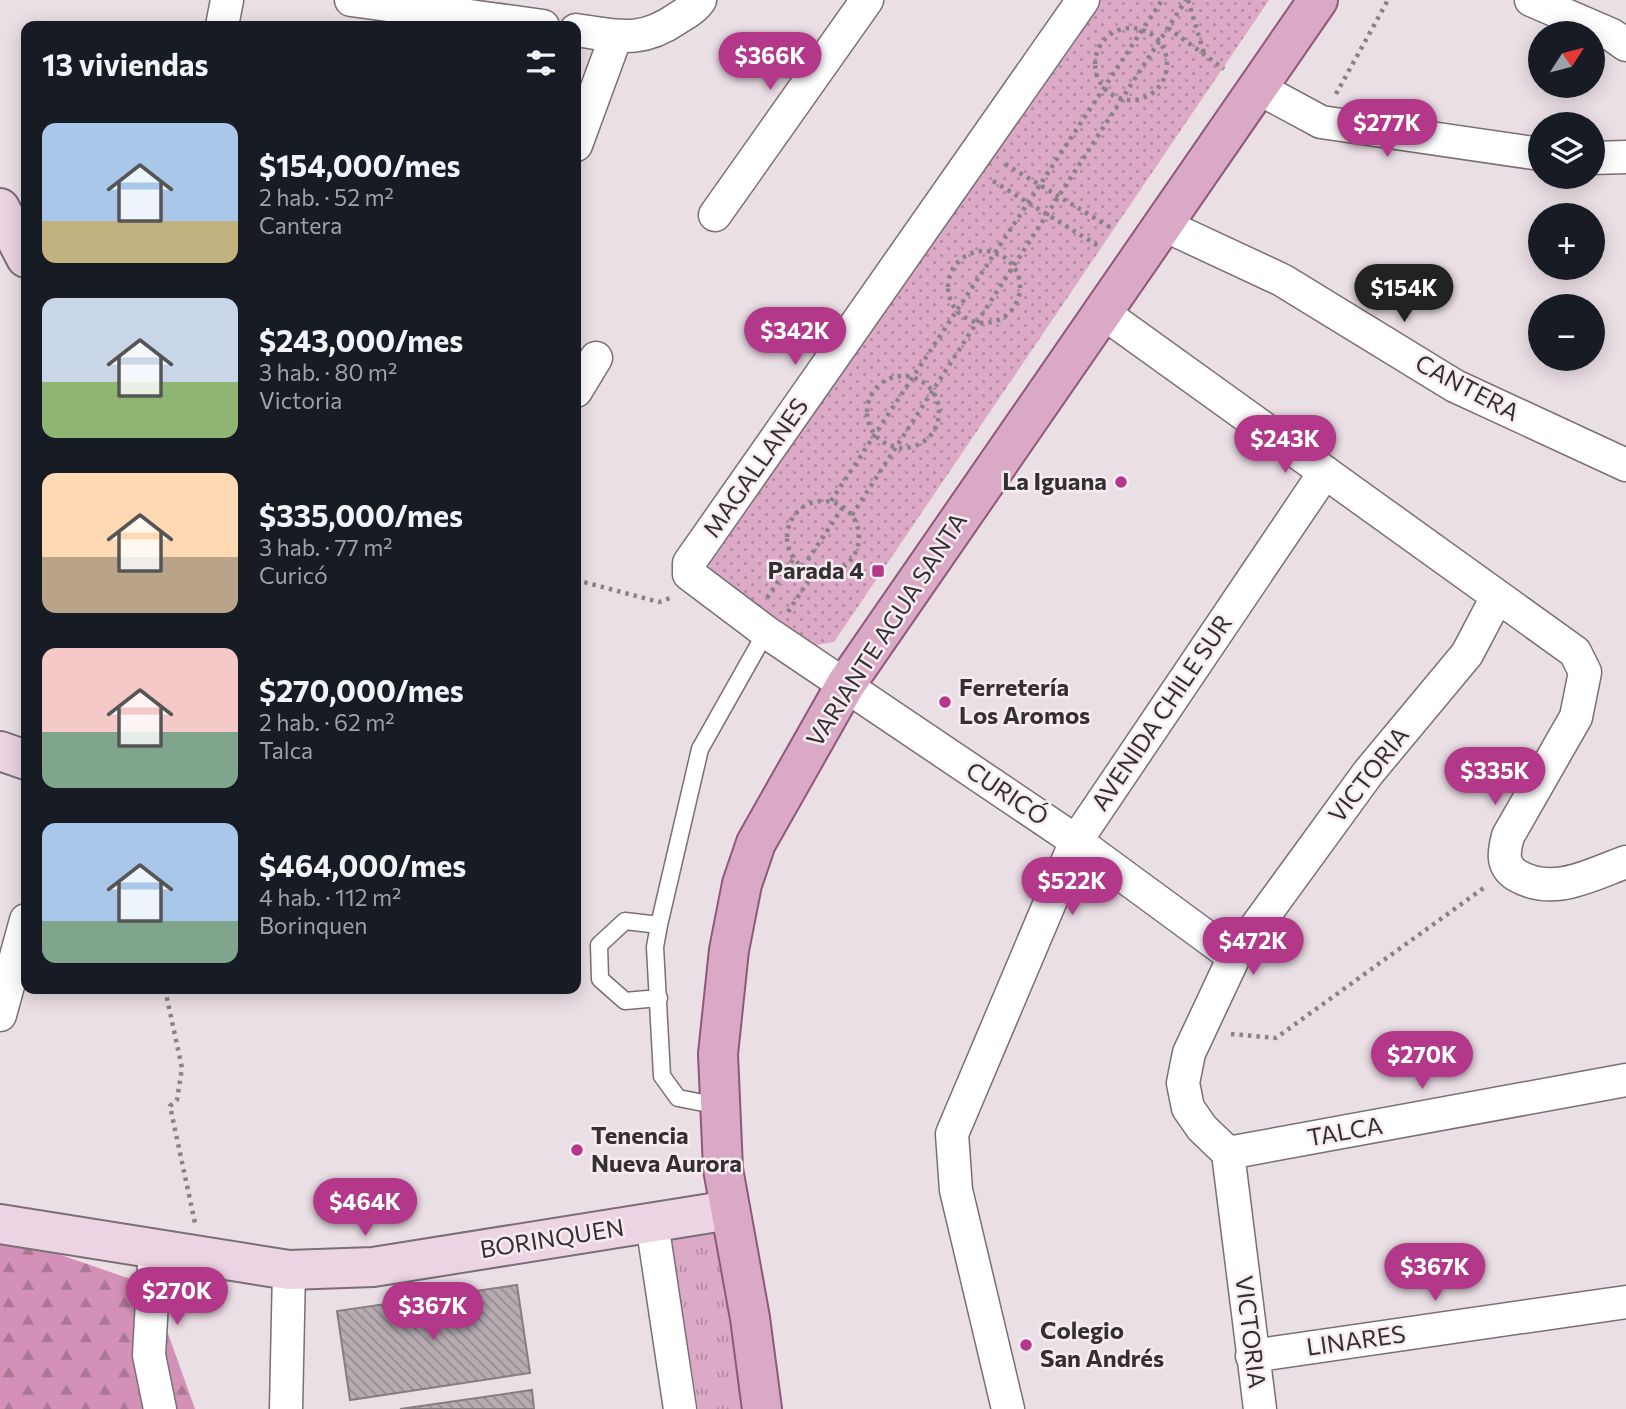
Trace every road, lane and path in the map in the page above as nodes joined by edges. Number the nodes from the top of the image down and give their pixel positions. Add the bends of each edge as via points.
1 (227, 0) edge
2 (351, 0) edge
3 (700, 0) edge
4 (867, 0) edge
5 (1083, 0) edge
6 (1162, 0) edge
7 (1187, 0) edge
8 (1318, 0) edge
9 (1388, 0) edge
10 (1531, 0) edge
11 (223, 21) edge
12 (506, 21) edge
13 (1168, 28) junction
14 (1142, 30) junction
15 (581, 31) edge
16 (616, 36) junction
17 (1159, 41) junction
18 (1626, 45) edge
19 (1204, 54) junction
20 (1223, 69) dead end
21 (1104, 88) junction
22 (1258, 89) junction
23 (1121, 99) junction
24 (1321, 122) junction
25 (581, 131) edge
26 (1528, 153) edge
27 (974, 157) junction
28 (1605, 158) edge
29 (1626, 158) edge
30 (1040, 185) junction
31 (1058, 196) junction
32 (1028, 203) junction
33 (0, 208) edge
34 (1047, 214) junction
35 (715, 215) dead end
36 (1164, 225) junction
37 (1113, 229) dead end
38 (1100, 247) dead end
39 (21, 248) edge
40 (995, 253) junction
41 (1013, 266) junction
42 (957, 311) junction
43 (1102, 312) junction
44 (976, 322) junction
45 (596, 358) dead end
46 (913, 377) junction
47 (581, 383) edge
48 (932, 390) junction
49 (875, 434) junction
50 (896, 447) junction
51 (1626, 465) edge
52 (1325, 472) junction
53 (831, 501) junction
54 (843, 507) junction
55 (852, 515) junction
56 (793, 558) junction
57 (803, 567) junction
58 (814, 572) junction
59 (581, 581) edge
60 (703, 586) junction
61 (1497, 597) junction
62 (764, 629) junction
63 (846, 684) junction
64 (0, 751) edge
65 (21, 758) edge
66 (1076, 841) junction
67 (1626, 862) edge
68 (1509, 870) junction
69 (659, 925) junction
70 (21, 938) edge
71 (1234, 957) junction
72 (166, 994) edge
73 (659, 998) junction
74 (0, 1015) edge
75 (1199, 1031) junction
76 (1626, 1080) edge
77 (719, 1106) junction
78 (1228, 1153) junction
79 (730, 1210) junction
80 (652, 1223) junction
81 (0, 1224) edge
82 (155, 1248) junction
83 (202, 1255) junction
84 (289, 1270) junction
85 (1626, 1302) edge
86 (1252, 1356) junction
87 (160, 1409) edge
88 (286, 1409) edge
89 (680, 1409) edge
90 (762, 1409) edge
91 (1009, 1409) edge
92 (1260, 1409) edge

1 - 11 street
2 - 12 street
3 - 16 street via 650,35
4 - 35 street
5 - 27 street, MAGALLANES
6 - 14 path
7 - 13 path
7 - 19 path
8 - 22 main road, VARIANTE AGUA SANTA
9 - 24 path
10 - 18 street
13 - 17 path
13 - 19 path
14 - 17 path
14 - 21 path
14 - 21 path via 1119,30 1101,44 1095,66
15 - 16 street
16 - 25 street
17 - 23 path
17 - 23 path via 1167,70 1158,88 1141,99
19 - 20 path
21 - 23 path
21 - 30 path
22 - 24 street
22 - 36 main road, VARIANTE AGUA SANTA
23 - 31 path
24 - 26 street
27 - 30 path
27 - 32 path
27 - 60 street, MAGALLANES via 689,564 689,575
28 - 29 street
30 - 31 path
30 - 32 path
31 - 34 path
31 - 37 path
32 - 34 path
32 - 40 path
33 - 39 street
34 - 38 path
34 - 41 path
36 - 43 main road, VARIANTE AGUA SANTA
36 - 51 street, CANTERA via 1282,281 1455,386
40 - 41 path
40 - 42 path
40 - 42 path via 972,253 954,266 948,289
41 - 44 path
41 - 44 path via 1020,286 1015,307 998,321
42 - 44 path
42 - 46 path
43 - 52 street
43 - 63 main road, VARIANTE AGUA SANTA
44 - 48 path
45 - 47 street
46 - 48 path
46 - 49 path
46 - 49 path via 891,378 873,392 867,413
48 - 50 path
48 - 50 path via 939,411 934,431 917,445
49 - 50 path
49 - 53 path
50 - 55 path
52 - 61 street
52 - 66 street, AVENIDA CHILE SUR
53 - 54 path
53 - 56 path via 809,503 793,517 787,537
54 - 55 path
54 - 57 path
55 - 58 path via 859,535 853,556 837,570
56 - 57 path
56 - 62 path
57 - 58 path
58 - 62 path
59 - 60 path via 659,602
60 - 62 street
61 - 68 street via 1575,652 1585,672 1576,717 1508,836 1503,854
61 - 71 street, VICTORIA via 1467,654 1367,773
62 - 63 street
62 - 69 lane via 700,749
63 - 66 street, CURICÓ
63 - 77 main road, VARIANTE AGUA SANTA via 756,844 742,884 729,950 718,1054
64 - 65 street
66 - 71 street, CURICÓ
66 - 91 street, AVENIDA CHILE SUR via 952,1134 956,1190
67 - 68 street via 1562,885 1532,884
68 - 75 path via 1276,1038
69 - 73 lane via 655,947
69 - 73 lane via 625,922 599,944 600,979 625,1001
70 - 74 street
71 - 75 street, VICTORIA
72 - 83 path via 182,1068 177,1100 170,1106
73 - 77 lane via 662,1076 678,1098
75 - 78 street, VICTORIA via 1183,1083 1188,1108
76 - 78 street, TALCA
77 - 79 main road, VARIANTE AGUA SANTA
78 - 86 street, VICTORIA
79 - 80 street, BORINQUEN
79 - 90 main road, VARIANTE AGUA SANTA
80 - 84 street, BORINQUEN via 373,1267
80 - 89 street
81 - 82 street, BORINQUEN
82 - 83 street, BORINQUEN
82 - 87 street via 149,1355
83 - 84 street, BORINQUEN
84 - 88 street
85 - 86 street, LINARES
86 - 92 street, VICTORIA

